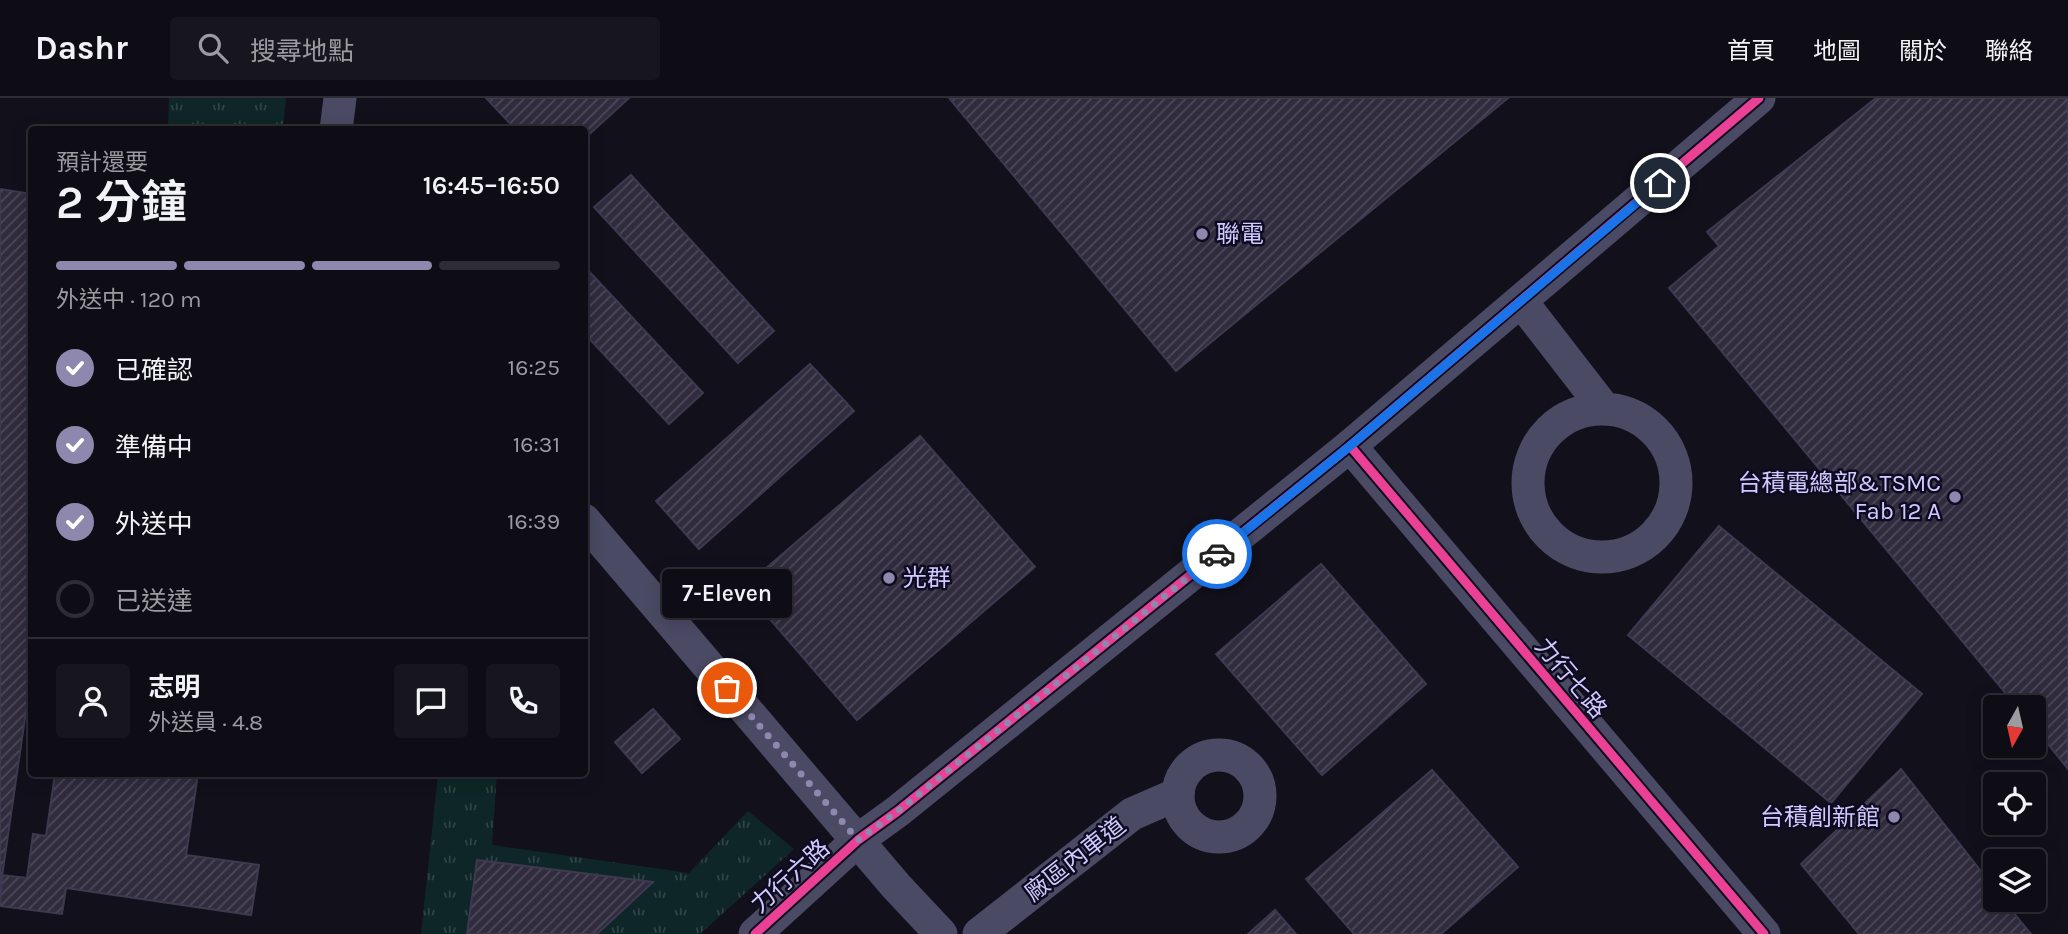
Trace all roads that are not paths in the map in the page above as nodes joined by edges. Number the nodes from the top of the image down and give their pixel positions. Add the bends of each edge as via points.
1 (340, 98) edge
2 (1759, 98) edge
3 (336, 126) edge
4 (1521, 301) junction
5 (1603, 407) junction
6 (1350, 446) junction
7 (588, 525) edge
8 (1178, 794) dead end
9 (858, 840) junction
10 (755, 934) edge
11 (942, 934) edge
12 (979, 934) edge
13 (1764, 934) edge

1 - 3 street
2 - 4 street, 力行六路
4 - 5 street
4 - 6 street, 力行六路
5 - 5 street via 1628,412 1650,425 1666,444 1676,468 1676,493 1668,518 1653,538 1608,557 1584,555 1562,545 1544,529 1531,508 1527,485 1530,461 1540,439 1557,422 1579,411
6 - 9 street, 力行六路
6 - 13 street, 力行七路
7 - 9 street
8 - 12 street, 廠區內車道 via 1132,814
9 - 10 street, 力行六路
9 - 11 street

